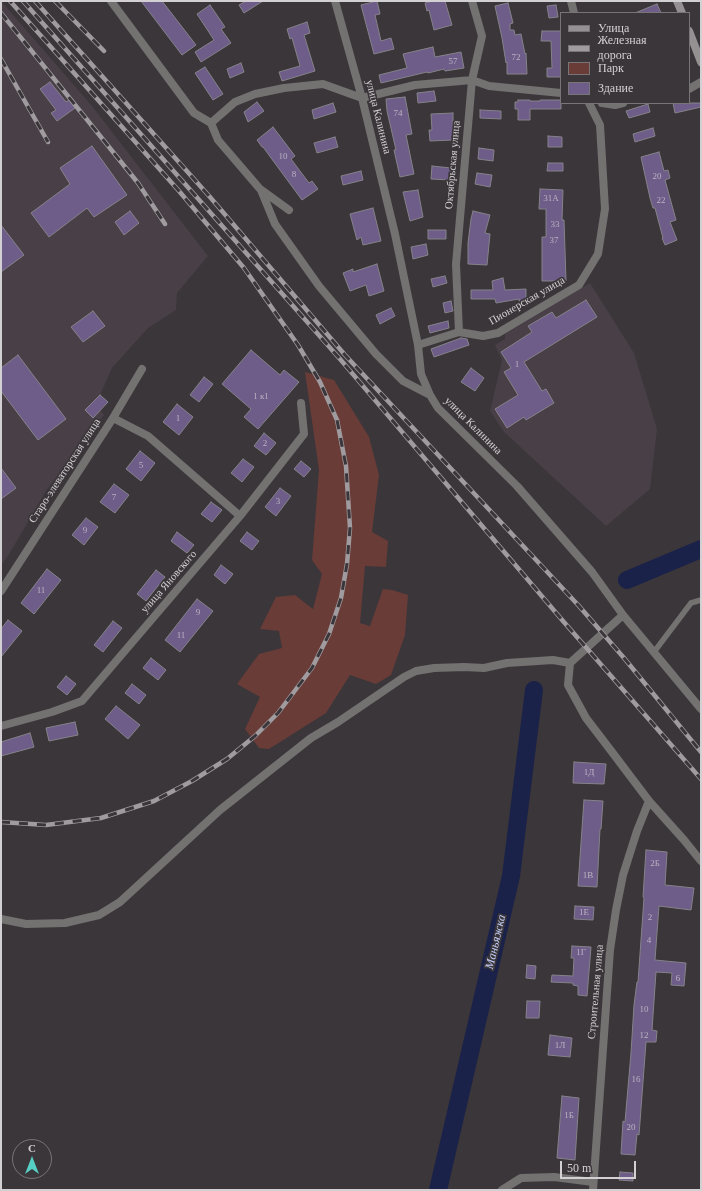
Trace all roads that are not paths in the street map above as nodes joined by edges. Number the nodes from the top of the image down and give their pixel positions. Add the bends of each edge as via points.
1 (111, 1) edge
2 (335, 1) edge
3 (472, 1) edge
4 (571, 1) edge
5 (677, 1) edge
6 (574, 12) edge
7 (682, 12) edge
8 (690, 34) edge
9 (701, 62) edge
10 (472, 80) junction
11 (701, 82) edge
12 (690, 88) edge
13 (560, 93) edge
14 (362, 98) junction
15 (590, 104) edge
16 (608, 104) edge
17 (619, 104) edge
18 (211, 123) junction
19 (260, 189) junction
20 (289, 210) dead end
21 (459, 332) junction
22 (418, 346) junction
23 (142, 369) dead end
24 (430, 395) junction
25 (301, 403) dead end
26 (113, 418) junction
27 (240, 516) junction
28 (1, 591) edge
29 (701, 600) edge
30 (623, 615) junction
31 (654, 652) junction
32 (570, 663) junction
33 (701, 709) edge
34 (1, 726) edge
35 (649, 801) junction
36 (701, 861) edge
37 (1, 919) edge
38 (593, 1186) edge
39 (502, 1190) edge

1 - 18 street via 194,113
2 - 14 street, улица Калинина
3 - 10 street, Октябрьская улица via 482,36
4 - 6 street
5 - 7 street
8 - 9 street
10 - 13 street via 489,86
10 - 14 street via 415,85
10 - 21 street, Октябрьская улица via 456,264
11 - 12 street
14 - 18 street via 323,84 284,88 255,94 235,102
14 - 22 street, улица Калинина via 396,234
15 - 21 street, Пионерская улица via 600,125 602,155 605,209 598,254 579,285 498,333 483,336
16 - 17 street
18 - 19 street via 218,140
19 - 20 street
19 - 24 street via 275,224 319,286 376,354 403,381
21 - 22 street, Пионерская улица
22 - 24 street, улица Калинина via 421,374
23 - 26 street
24 - 30 street, улица Калинина via 438,408 517,486 592,572
25 - 27 street, улица Яновского via 304,434
26 - 27 street, Старо-элеваторская улица via 148,436
26 - 28 street, Старо-элеваторская улица
27 - 34 street, улица Яновского via 82,701
29 - 31 lane via 691,604
30 - 31 street, улица Калинина
30 - 32 street
31 - 33 street, улица Калинина
32 - 35 street via 568,685 586,718
32 - 37 street via 553,660 507,663 484,668 434,668 416,671 311,738 220,810 120,902 99,916 65,923 26,924
35 - 36 street
35 - 38 street, Строительная улица via 624,875 610,950
38 - 39 street via 554,1177 520,1178

